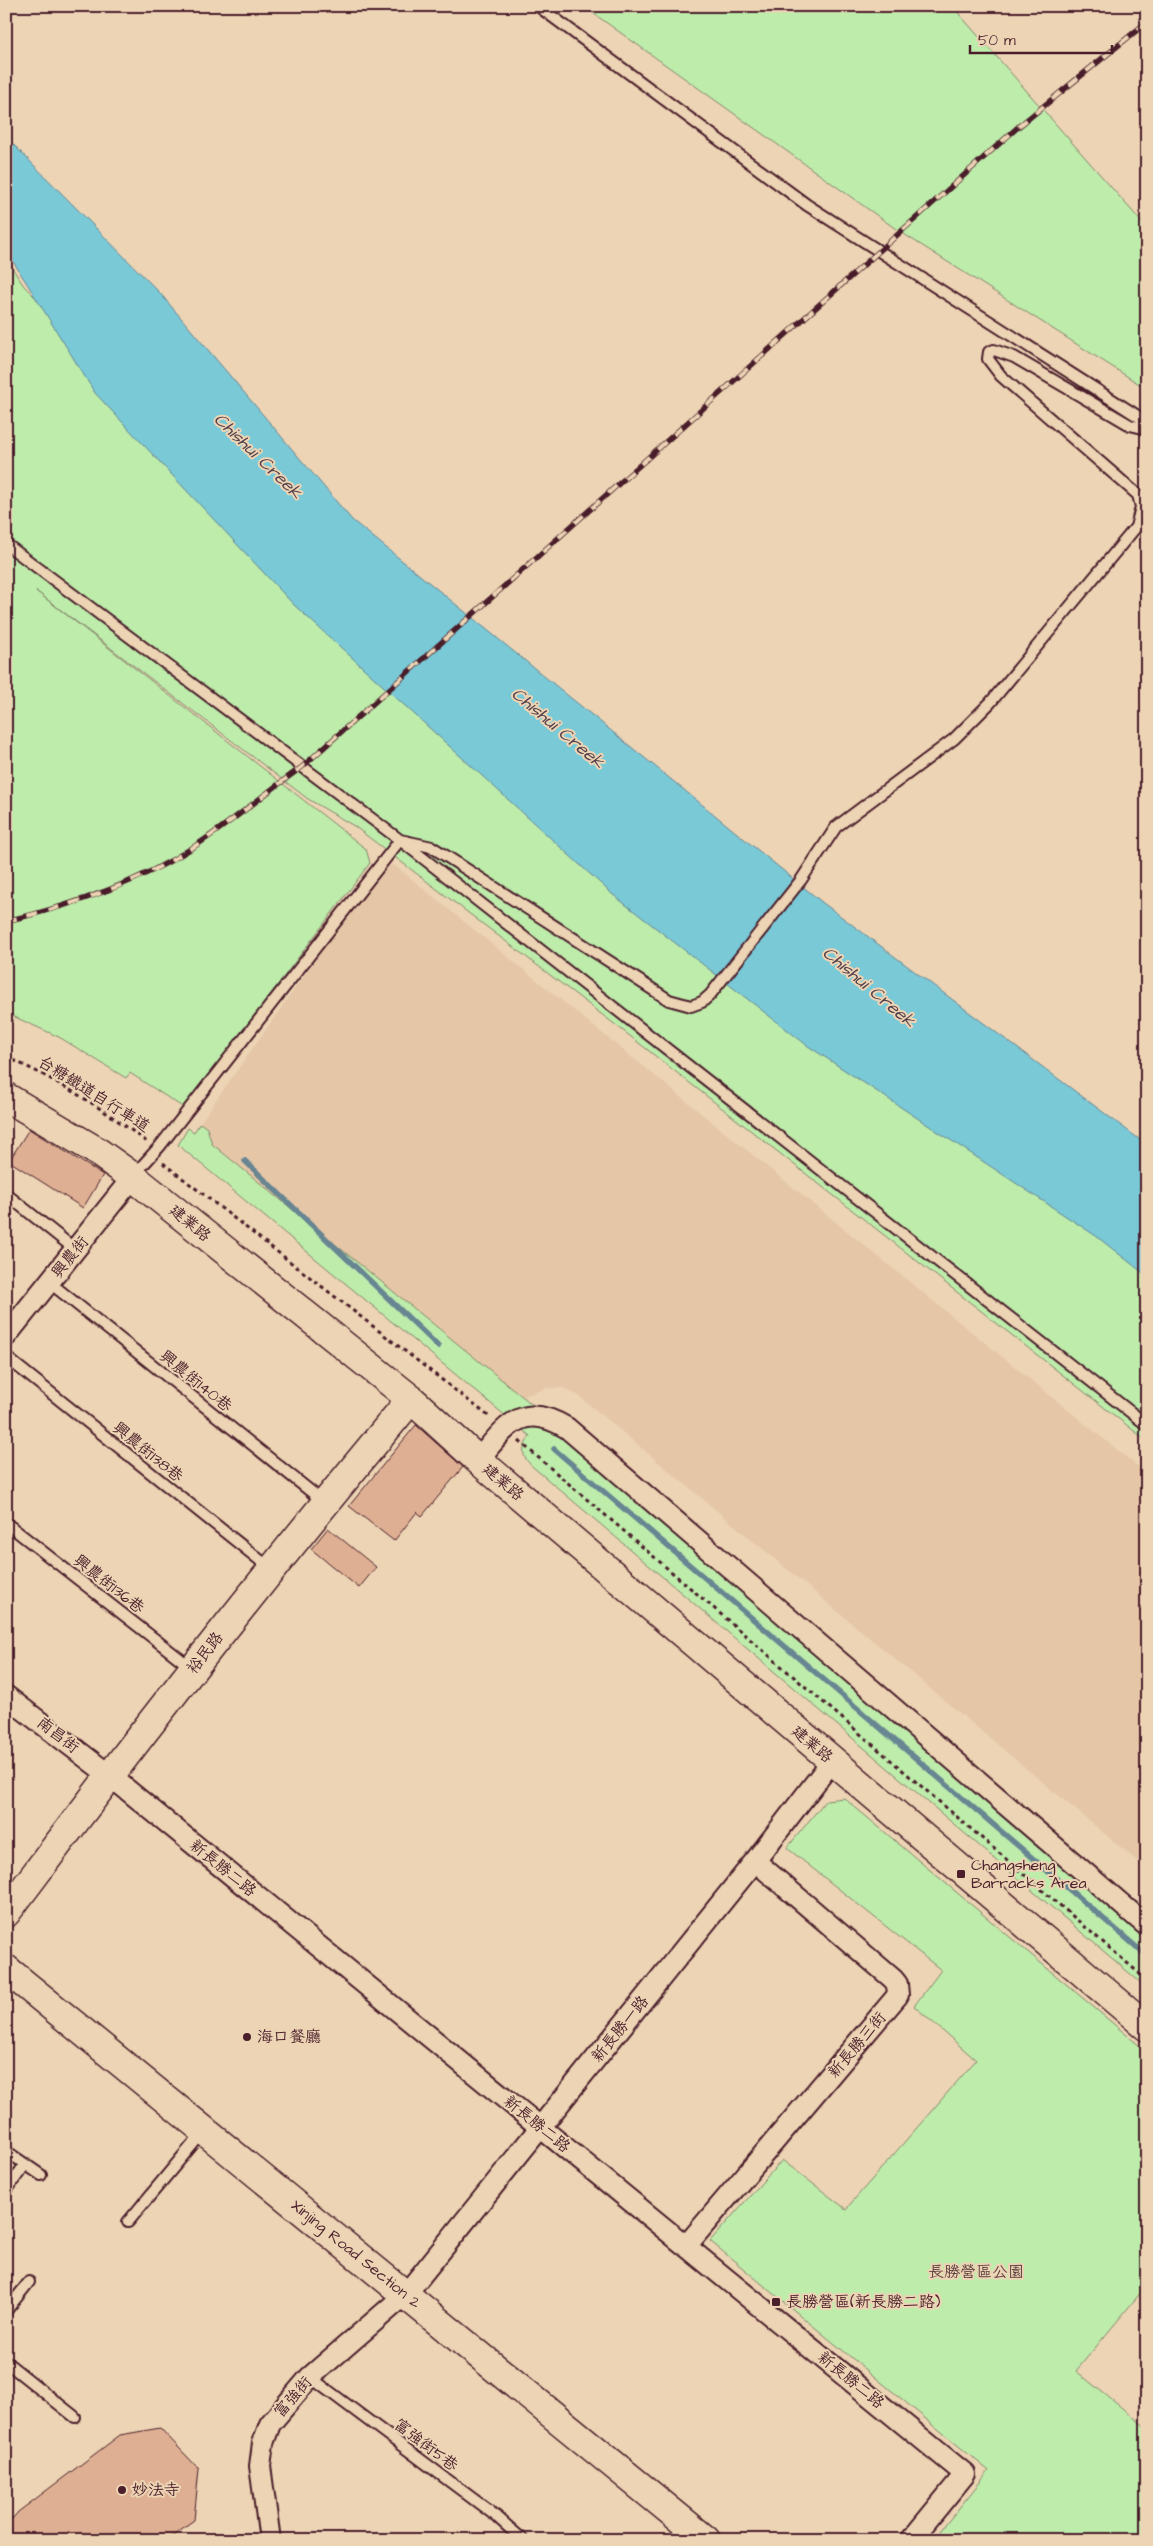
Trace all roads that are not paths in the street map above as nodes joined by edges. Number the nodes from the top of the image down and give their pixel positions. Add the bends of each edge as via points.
1 (538, 6) edge
2 (1147, 422) edge
3 (1147, 429) edge
4 (6, 544) edge
5 (400, 840) junction
6 (6, 1097) edge
7 (132, 1177) junction
8 (6, 1194) edge
9 (76, 1250) junction
10 (49, 1282) junction
11 (6, 1336) edge
12 (6, 1357) edge
13 (411, 1399) junction
14 (1147, 1425) edge
15 (478, 1460) junction
16 (324, 1503) junction
17 (6, 1523) edge
18 (271, 1569) junction
19 (193, 1669) junction
20 (6, 1696) edge
21 (832, 1762) junction
22 (109, 1775) junction
23 (755, 1861) junction
24 (6, 1913) edge
25 (1147, 1926) edge
26 (6, 1970) edge
27 (1147, 2027) edge
28 (541, 2127) junction
29 (204, 2131) junction
30 (6, 2151) edge
31 (24, 2166) junction
32 (41, 2175) dead end
33 (6, 2191) edge
34 (128, 2222) dead end
35 (686, 2246) junction
36 (29, 2282) dead end
37 (406, 2294) junction
38 (6, 2311) edge
39 (6, 2362) edge
40 (310, 2377) junction
41 (75, 2417) dead end
42 (270, 2540) edge
43 (523, 2540) edge
44 (706, 2540) edge
45 (911, 2540) edge

1 - 2 lane via 807,205
3 - 5 lane via 1130,425 1014,357 994,350 989,352 988,359 1001,376 1138,495 1140,519 990,703 954,739 836,827 801,880 702,1002 692,1006 668,1000 432,847
4 - 5 lane
5 - 7 lane
5 - 14 lane
6 - 7 street, 建業路 via 87,1145
7 - 9 street, 興農街
7 - 13 street, 建業路
8 - 9 lane
9 - 10 street, 興農街
10 - 11 street, 興農街
10 - 16 lane, 興農街140巷
12 - 18 lane, 興農街138巷
13 - 15 street, 建業路
13 - 16 street, 裕民路
15 - 21 street, 建業路
15 - 25 street, 建業路 via 514,1421 549,1417 567,1428
16 - 18 street, 裕民路
17 - 19 lane, 興農街136巷
18 - 19 street, 裕民路
19 - 22 street, 裕民路
20 - 22 street, 南昌街
21 - 23 street, 新長勝一路
21 - 27 street, 建業路
22 - 24 street, 裕民路
22 - 28 street, 新長勝二路
23 - 28 street, 新長勝一路
23 - 35 street, 新長勝三街 via 893,1979 898,1995
26 - 29 street, Xinjing Road Section 2
28 - 35 street, 新長勝二路
28 - 37 street, 新長勝一路
29 - 34 lane
29 - 37 street, Xinjing Road Section 2
30 - 31 lane
31 - 32 lane
31 - 33 lane
35 - 45 street, 新長勝二路 via 965,2474
36 - 38 lane
37 - 40 street, 富強街
37 - 44 street, Xinjing Road Section 2
39 - 41 lane
40 - 42 street, 富強街 via 270,2424 263,2443 260,2466
40 - 43 lane, 富強街5巷 via 496,2516

